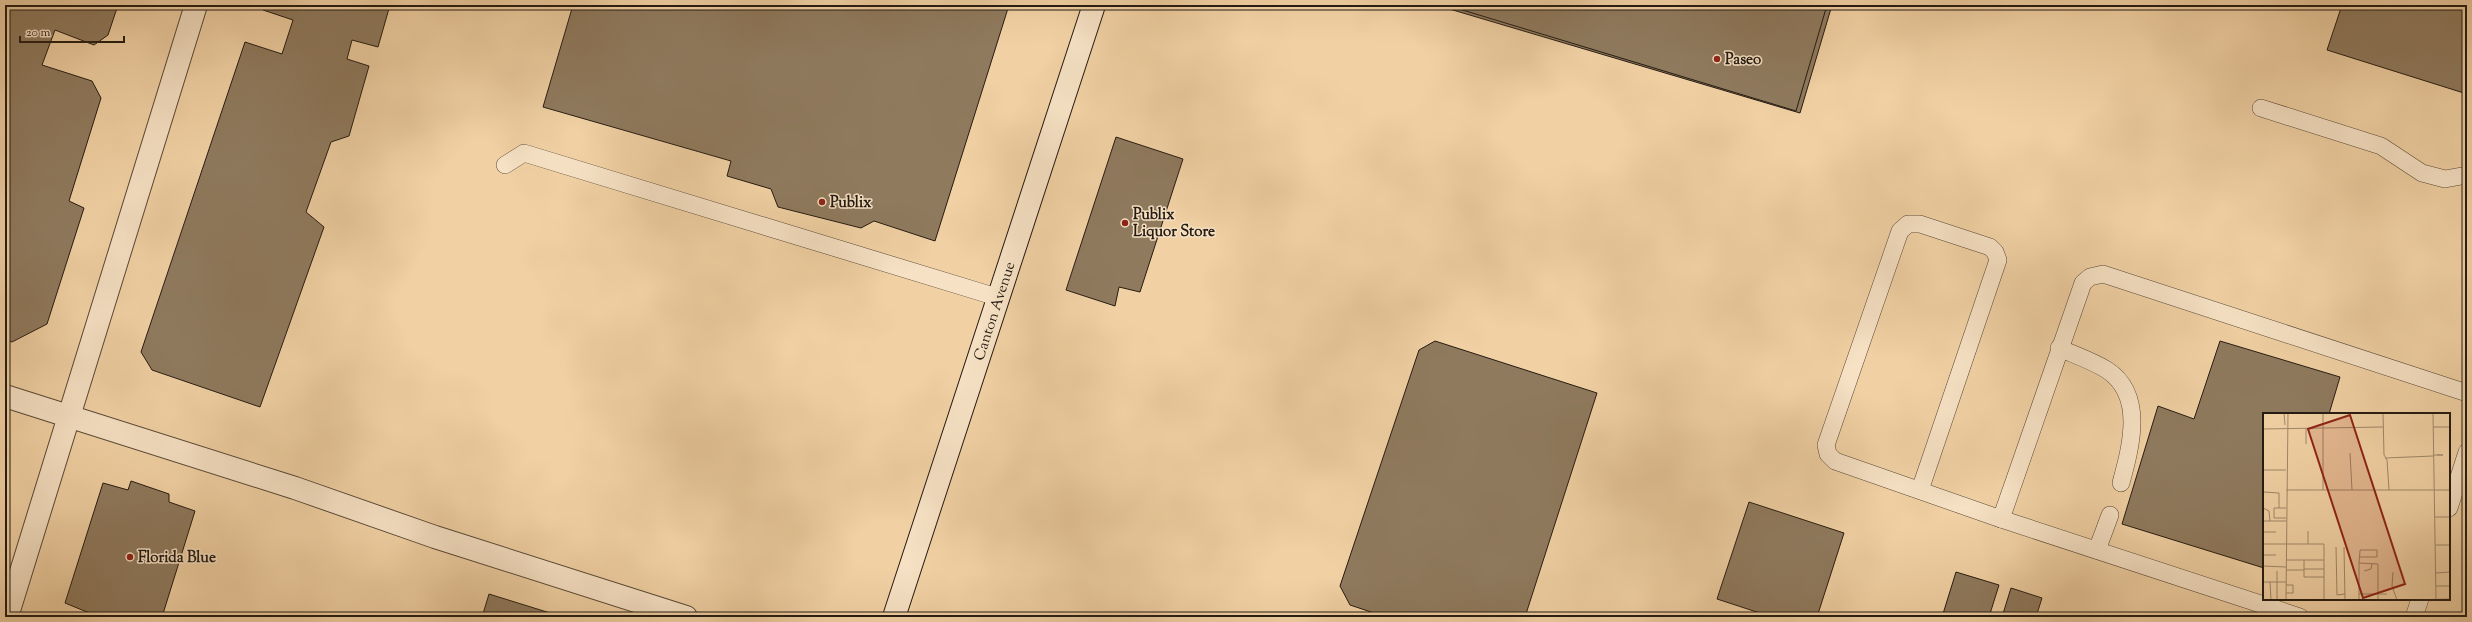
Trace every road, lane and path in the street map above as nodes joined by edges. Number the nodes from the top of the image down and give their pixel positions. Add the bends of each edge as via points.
1 (196, 5) edge
2 (1094, 5) edge
3 (2261, 108) dead end
4 (505, 165) dead end
5 (2467, 175) edge
6 (1000, 298) junction
7 (2060, 348) junction
8 (2467, 393) edge
9 (5, 396) edge
10 (71, 416) junction
11 (2467, 452) edge
12 (2120, 483) dead end
13 (1920, 490) junction
14 (2450, 505) edge
15 (2110, 515) dead end
16 (2001, 519) junction
17 (2097, 550) junction
18 (2420, 600) edge
19 (7, 617) edge
20 (686, 617) edge
21 (894, 617) edge
22 (2300, 617) edge
23 (2414, 617) edge

1 - 10 street
2 - 6 street, Canton Avenue
3 - 5 lane via 2381,146 2422,174 2445,179
4 - 6 lane via 524,153
6 - 21 street, Canton Avenue
7 - 8 lane via 2083,283 2090,276 2103,274
7 - 12 lane via 2106,369 2120,381 2129,396 2132,426 2129,452
7 - 16 lane
9 - 10 street
10 - 19 street
10 - 20 street
11 - 14 lane
13 - 13 lane via 1835,461 1828,454 1826,445 1900,231 1908,224 1920,224 1990,247 1998,260
13 - 16 lane
15 - 17 lane
16 - 17 lane
17 - 22 lane
18 - 23 lane

